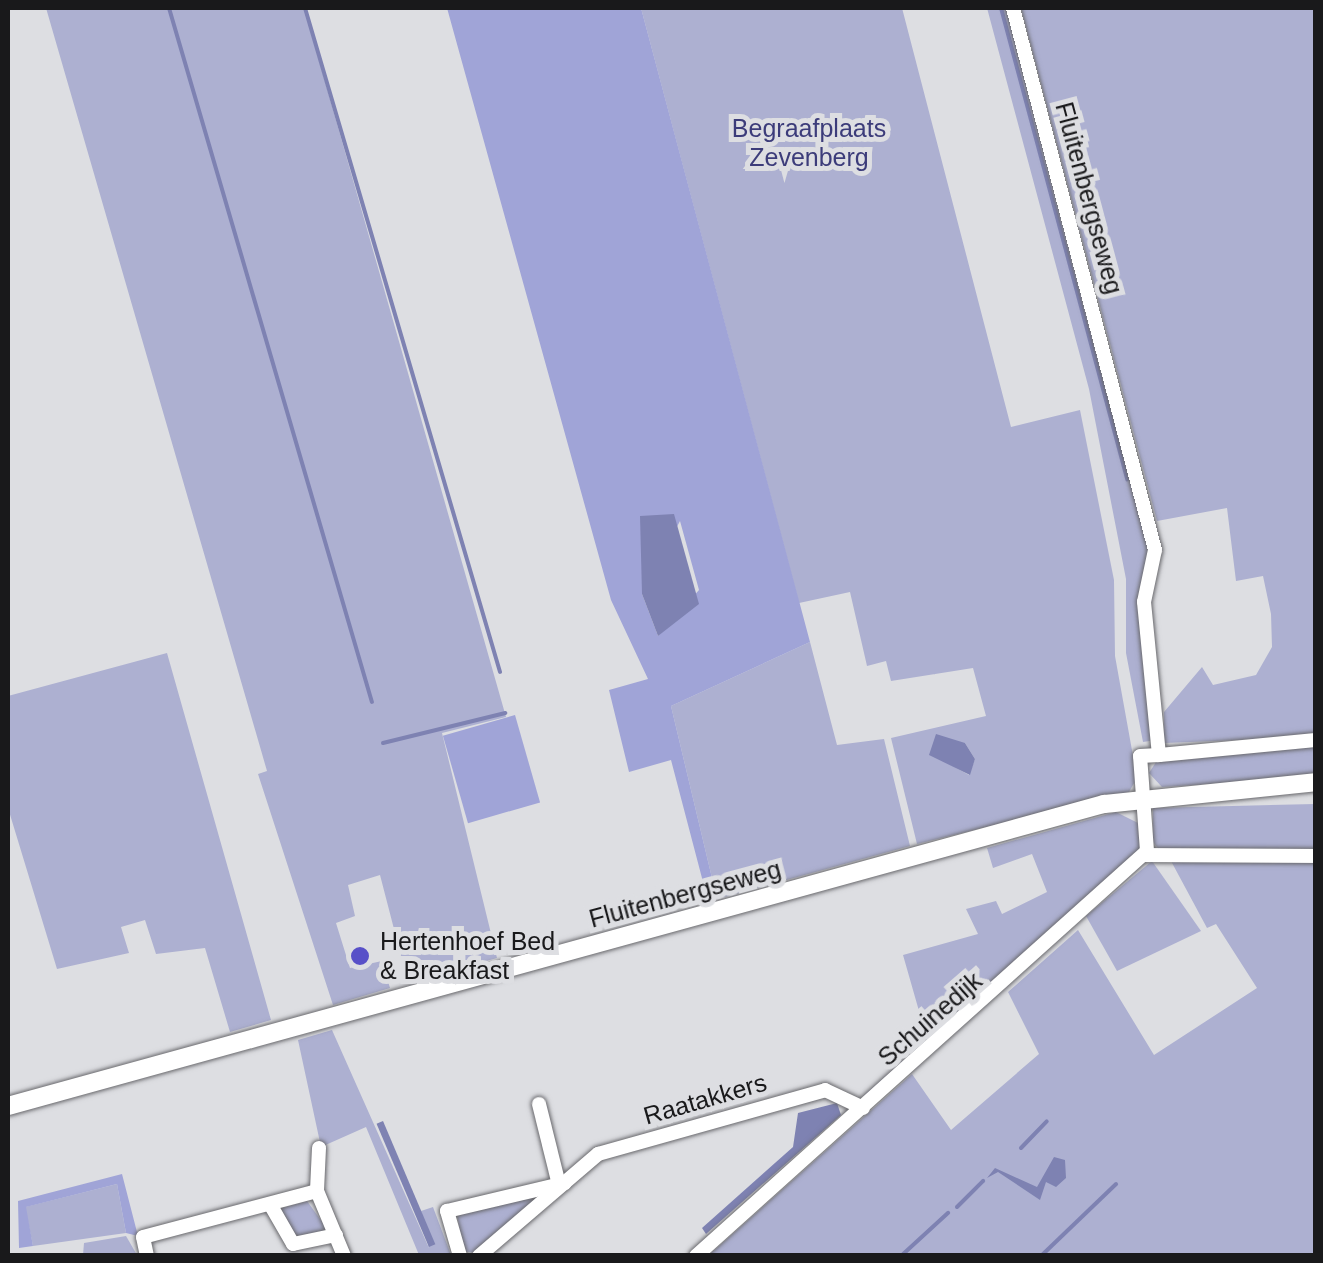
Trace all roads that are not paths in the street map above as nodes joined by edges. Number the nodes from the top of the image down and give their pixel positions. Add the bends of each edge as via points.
1 (1013, 8) edge
2 (1316, 740) edge
3 (1160, 755) junction
4 (1316, 782) edge
5 (1143, 796) junction
6 (1145, 855) junction
7 (1316, 856) edge
8 (539, 1104) dead end
9 (8, 1105) edge
10 (863, 1108) junction
11 (318, 1148) dead end
12 (562, 1182) junction
13 (318, 1191) junction
14 (270, 1204) junction
15 (336, 1235) junction
16 (146, 1256) edge
17 (344, 1256) edge
18 (460, 1256) edge
19 (479, 1256) edge
20 (696, 1256) edge

1 - 3 street, Fluitenbergseweg via 1154,550 1144,602
2 - 3 street
3 - 5 street via 1140,756
4 - 5 street, Fluitenbergseweg
5 - 6 street
5 - 9 street, Fluitenbergseweg
6 - 7 street
6 - 10 street, Schuinedijk
8 - 12 street
10 - 12 street, Raatakkers via 840,1091 805,1094 598,1154
10 - 20 street, Schuinedijk
11 - 13 street
12 - 18 street, Raatakkers via 447,1211
12 - 19 street, Raatakkers
13 - 14 street
13 - 15 street
14 - 15 street via 293,1244
14 - 16 street via 143,1237
15 - 17 street

